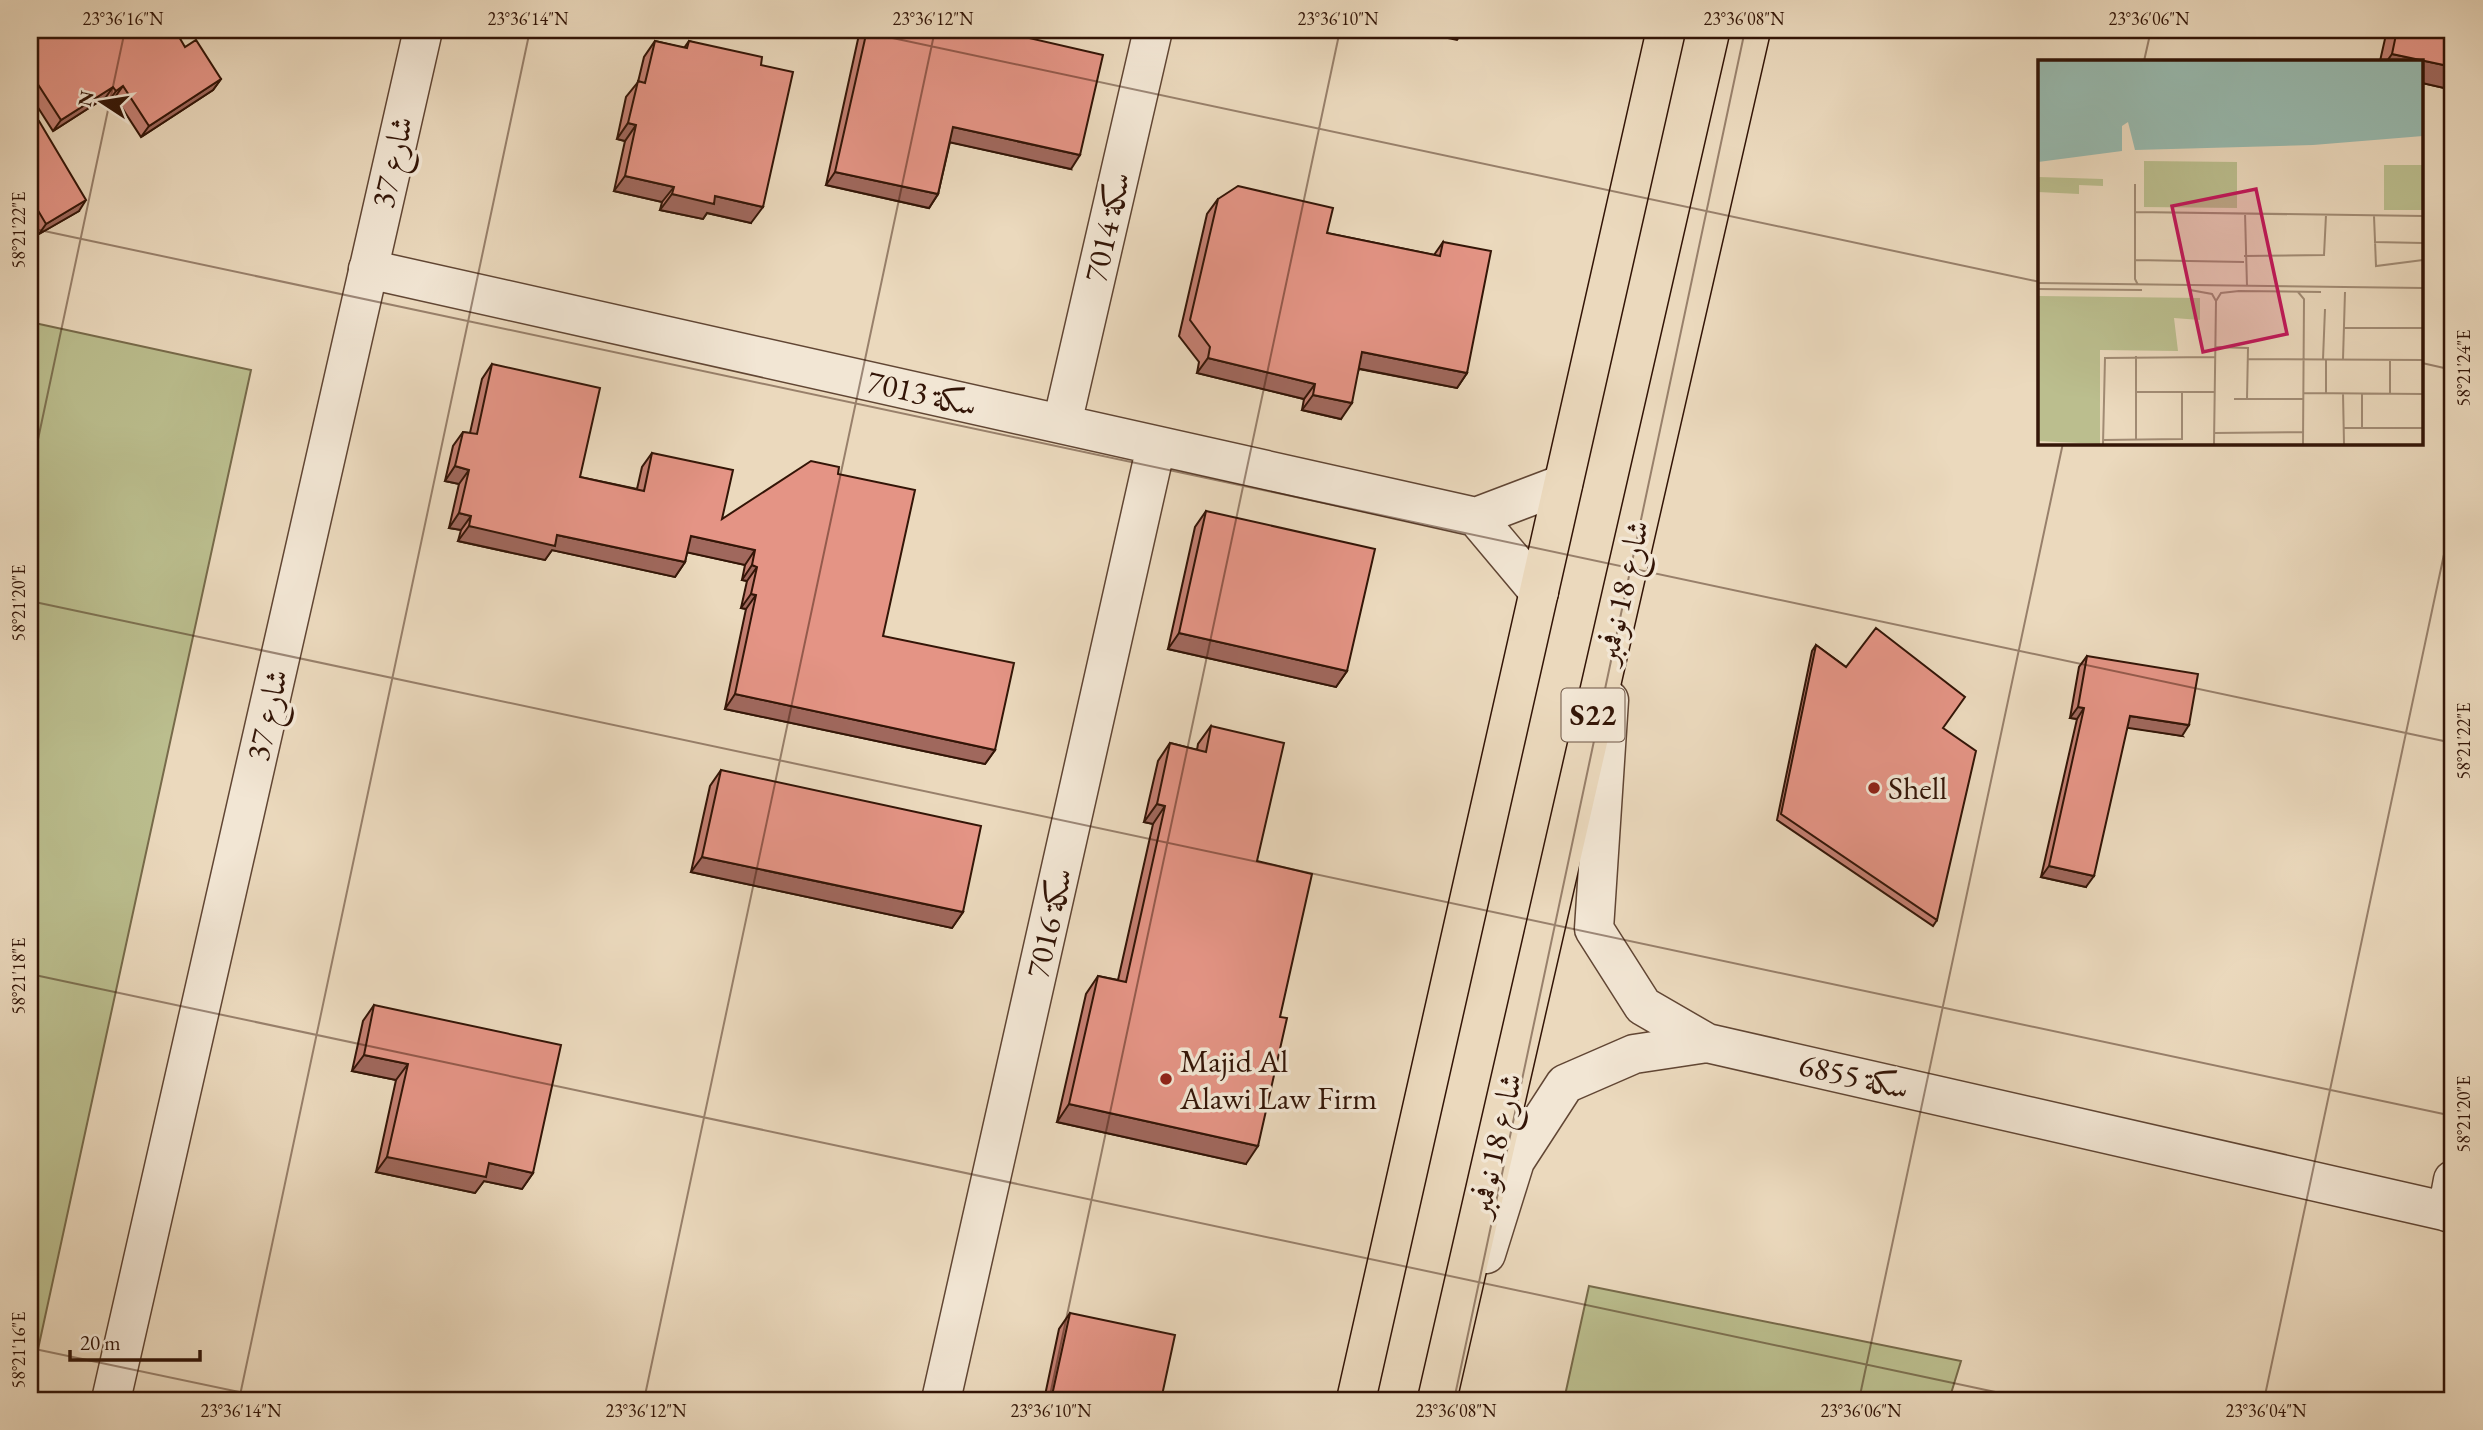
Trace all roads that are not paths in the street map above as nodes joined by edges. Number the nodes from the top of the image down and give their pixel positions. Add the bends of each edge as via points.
1 (423, 30) edge
2 (1153, 30) edge
3 (1666, 30) edge
4 (1751, 30) edge
5 (368, 269) junction
6 (1062, 424) junction
7 (1156, 446) junction
8 (1563, 485) junction
9 (1476, 517) junction
10 (1539, 592) junction
11 (1613, 629) junction
12 (1707, 1043) junction
13 (2451, 1202) edge
14 (111, 1400) edge
15 (941, 1400) edge
16 (1356, 1400) edge
17 (1438, 1400) edge

1 - 5 street, شارع 37
2 - 6 street, سكة 7014
3 - 8 main road, S22
4 - 11 main road, شارع 18 نوفمبر / S22
5 - 6 street, سكة 7013
5 - 14 street, شارع 37
6 - 7 street, سكة 7013
7 - 9 street, سكة 7013
7 - 15 street, سكة 7016
8 - 9 street
8 - 10 main road, S22
9 - 10 street
10 - 16 main road, S22
11 - 12 street, سكة 6855 via 1594,929 1643,1006
11 - 17 main road, شارع 18 نوفمبر / S22
12 - 13 street, سكة 6855
12 - 17 street via 1634,1054 1565,1084 1516,1161

